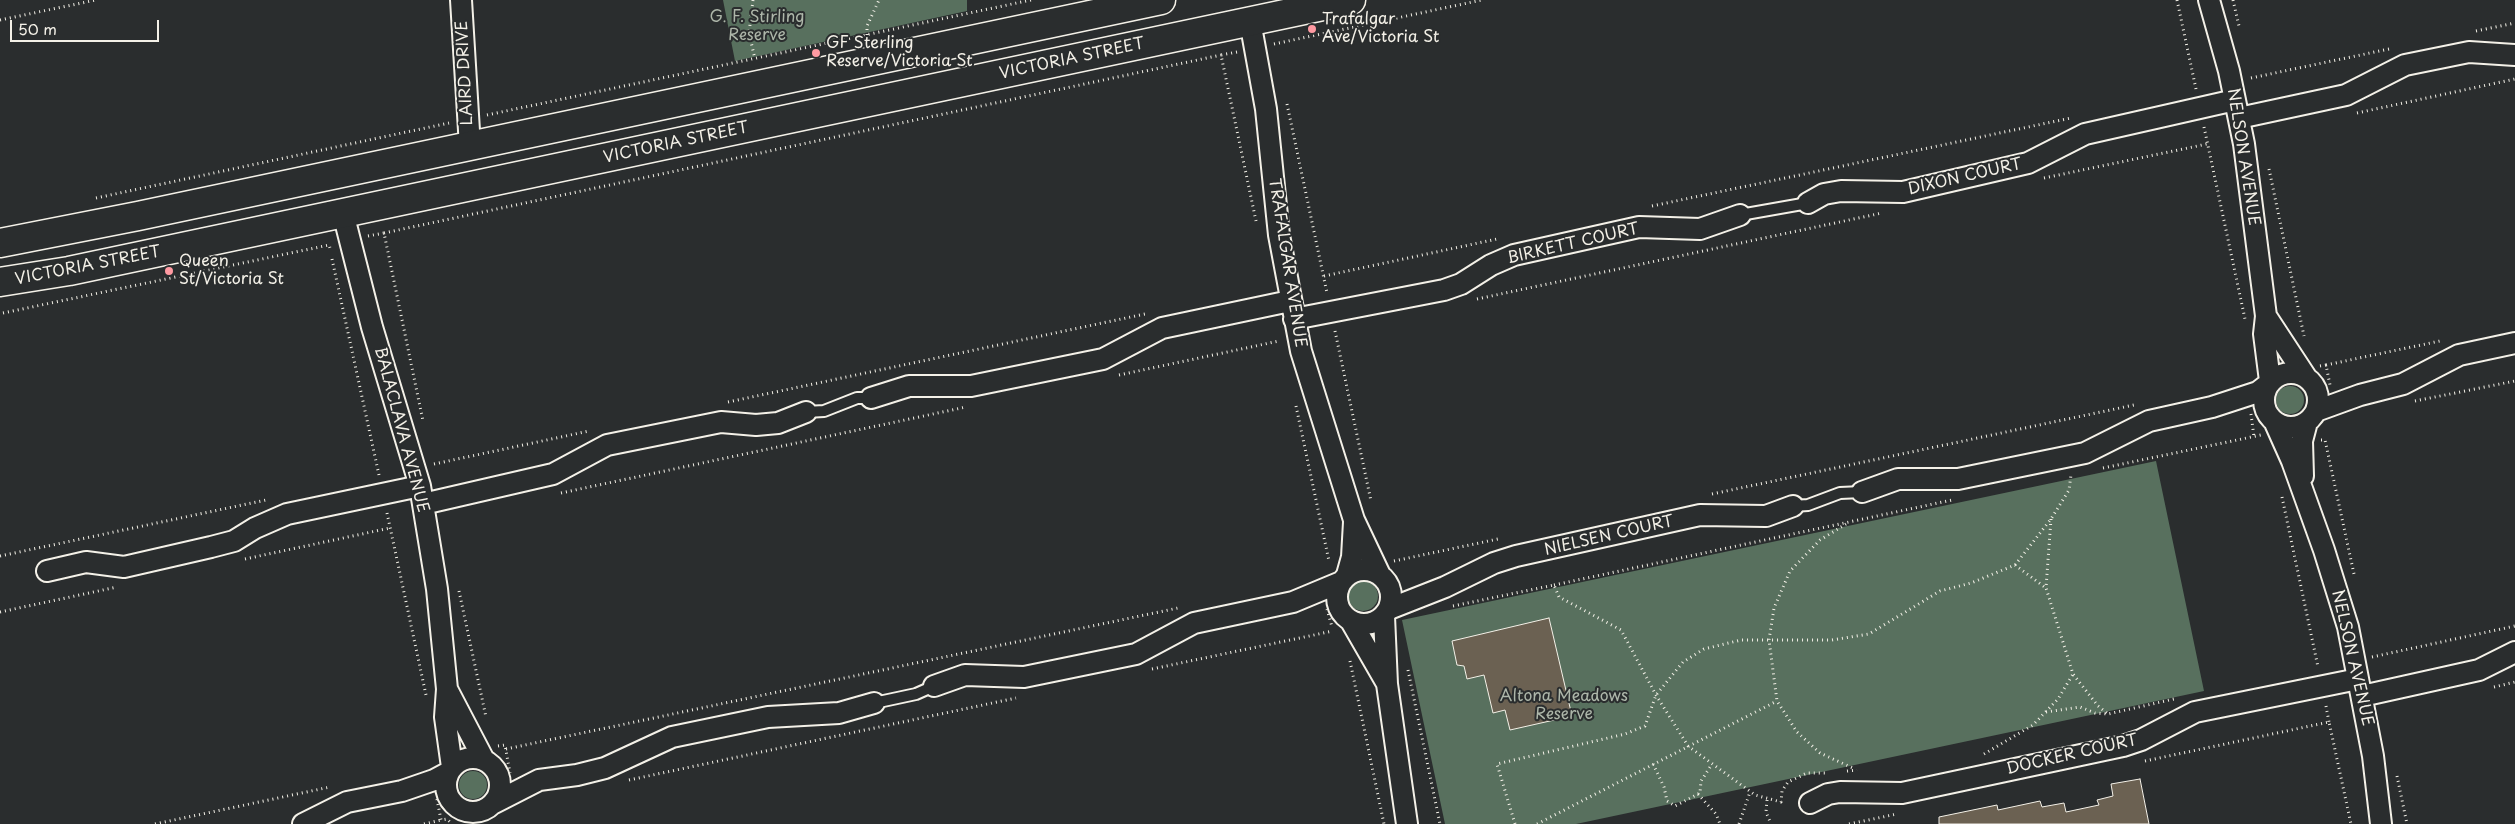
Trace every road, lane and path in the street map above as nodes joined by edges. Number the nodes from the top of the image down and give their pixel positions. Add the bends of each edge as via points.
1 (96, 0) edge
2 (461, 0) edge
3 (753, 0) edge
4 (879, 0) edge
5 (1031, 0) edge
6 (1161, 0) edge
7 (1350, 0) edge
8 (1482, 0) edge
9 (2177, 0) edge
10 (2209, 0) edge
11 (2233, 0) edge
12 (1248, 10) edge
13 (0, 20) edge
14 (2515, 23) edge
15 (2468, 33) dead end
16 (866, 35) junction
17 (2241, 35) dead end
18 (1274, 44) dead end
19 (2392, 49) dead end
20 (1221, 55) dead end
21 (2515, 55) edge
22 (755, 59) junction
23 (2248, 70) dead end
24 (2250, 78) junction
25 (2515, 79) edge
26 (2200, 109) junction
27 (2244, 111) junction
28 (2349, 114) dead end
29 (2080, 116) dead end
30 (469, 118) junction
31 (2208, 144) junction
32 (470, 147) junction
33 (2268, 162) dead end
34 (336, 175) junction
35 (2043, 179) dead end
36 (87, 200) dead end
37 (1808, 203) joint
38 (1644, 208) dead end
39 (1888, 212) dead end
40 (342, 213) junction
41 (1740, 214) joint
42 (384, 232) dead end
43 (1498, 239) dead end
44 (0, 243) edge
45 (1324, 276) dead end
46 (0, 282) edge
47 (1471, 300) dead end
48 (0, 304) edge
49 (1286, 308) junction
50 (1153, 312) dead end
51 (1, 313) edge
52 (2266, 316) junction
53 (2245, 320) dead end
54 (2449, 339) dead end
55 (1281, 340) junction
56 (2515, 343) edge
57 (2306, 344) dead end
58 (1284, 350) dead end
59 (2326, 365) dead end
60 (1116, 376) dead end
61 (2309, 380) junction
62 (2515, 380) edge
63 (2269, 383) junction
64 (2360, 395) junction
65 (871, 398) joint
66 (1294, 398) dead end
67 (724, 402) dead end
68 (2412, 402) dead end
69 (2135, 405) dead end
70 (970, 406) dead end
71 (2212, 407) junction
72 (806, 412) joint
73 (2311, 417) junction
74 (2271, 427) junction
75 (598, 429) dead end
76 (432, 464) dead end
77 (2100, 468) dead end
78 (2062, 477) dead end
79 (370, 478) dead end
80 (381, 485) junction
81 (1862, 492) joint
82 (560, 493) dead end
83 (2281, 494) dead end
84 (421, 495) junction
85 (1706, 495) dead end
86 (2305, 496) junction
87 (272, 498) dead end
88 (1955, 500) dead end
89 (1793, 506) joint
90 (2051, 518) junction
91 (1354, 520) junction
92 (1849, 522) junction
93 (1502, 538) dead end
94 (0, 556) edge
95 (1329, 561) dead end
96 (1394, 561) dead end
97 (2015, 565) junction
98 (47, 571) dead end
99 (1383, 578) junction
100 (1344, 579) junction
101 (1554, 585) junction
102 (2046, 588) junction
103 (1430, 592) junction
104 (1293, 602) junction
105 (1184, 606) dead end
106 (1451, 607) dead end
107 (1386, 613) junction
108 (1343, 624) junction
109 (2515, 626) edge
110 (1769, 640) junction
111 (1367, 649) junction
112 (2515, 652) edge
113 (2372, 657) dead end
114 (1406, 664) dead end
115 (2318, 668) dead end
116 (1148, 670) dead end
117 (2073, 674) junction
118 (1387, 684) junction
119 (934, 686) joint
120 (2360, 687) junction
121 (447, 690) junction
122 (1656, 695) junction
123 (1021, 697) dead end
124 (1777, 701) junction
125 (427, 703) dead end
126 (874, 703) joint
127 (2045, 712) junction
128 (1688, 746) junction
129 (506, 749) dead end
130 (1979, 757) dead end
131 (486, 761) junction
132 (2137, 763) dead end
133 (1653, 764) junction
134 (1712, 764) junction
135 (450, 770) junction
136 (1865, 772) dead end
137 (539, 780) junction
138 (622, 782) dead end
139 (336, 785) dead end
140 (402, 791) junction
141 (1750, 792) junction
142 (1698, 794) junction
143 (1810, 803) dead end
144 (457, 811) edge
145 (489, 812) edge
146 (1907, 812) dead end
147 (441, 820) dead end
148 (155, 824) edge
149 (303, 824) edge
150 (424, 824) edge
151 (1384, 824) edge
152 (1406, 824) edge
153 (1440, 824) edge
154 (1514, 824) edge
155 (1537, 824) edge
156 (1720, 824) edge
157 (1739, 824) edge
158 (1770, 824) edge
159 (1849, 824) edge
160 (2351, 824) edge
161 (2381, 824) edge

1 - 13 path
2 - 30 street, LAIRD DRIVE
3 - 22 path via 749,33
4 - 16 path
5 - 16 path
6 - 32 street
7 - 12 street, VICTORIA STREET
8 - 18 path
9 - 26 path
10 - 27 street, NELSON AVENUE
11 - 17 path
12 - 40 street, VICTORIA STREET
12 - 49 street, TRAFALGAR AVENUE via 1262,87
14 - 15 path
16 - 22 path
19 - 24 path
20 - 42 path
21 - 27 street, DIXON COURT via 2468,52 2405,65 2346,96
22 - 30 path
23 - 24 path
24 - 27 path
25 - 28 path
26 - 27 street, DIXON COURT
26 - 31 path
26 - 37 street, DIXON COURT via 2085,134 2028,163 1904,192 1840,191 1824,194
27 - 52 street, NELSON AVENUE
29 - 38 path
30 - 32 street, LAIRD DRIVE
30 - 36 path
31 - 35 path
31 - 53 path
32 - 34 street
33 - 57 path
34 - 40 street, BALACLAVA AVENUE
34 - 44 street
37 - 41 lane
39 - 47 path
40 - 46 street, VICTORIA STREET via 69,271
40 - 84 street, BALACLAVA AVENUE
41 - 49 street, BIRKETT COURT via 1700,229 1639,227 1523,253 1444,290
43 - 45 path
48 - 51 path
49 - 55 path
49 - 65 street, BIRKETT COURT via 1162,328 1103,359 971,386 909,386
49 - 91 street, TRAFALGAR AVENUE
50 - 67 path
51 - 80 path via 329,245
52 - 61 street, NELSON AVENUE
52 - 63 street, NELSON AVENUE via 2264,334
54 - 59 path
55 - 58 path
55 - 60 path
56 - 64 street via 2459,355 2403,384
61 - 63 street via 2299,374 2284,373
61 - 64 street via 2328,391
61 - 73 street via 2318,396
62 - 68 path
63 - 71 street via 2258,392
63 - 74 street via 2263,404
64 - 73 street
65 - 72 lane via 857,398 824,411
66 - 95 path
69 - 85 path
70 - 82 path
71 - 74 street via 2241,407
71 - 81 street via 2143,422 2085,453 1958,479 1898,479
72 - 84 street via 778,423 721,422 607,445 553,474
73 - 74 street via 2291,428
73 - 86 street, NELSON AVENUE via 2302,441
74 - 77 path via 2262,435
74 - 86 street, NELSON AVENUE
75 - 76 path
78 - 90 path via 2072,474 2069,490
79 - 80 path
80 - 84 street
80 - 98 street via 287,514 234,541 211,547 124,567 86,562
80 - 125 path
81 - 89 lane via 1840,493 1808,505
83 - 115 path
84 - 121 street, BALACLAVA AVENUE via 437,589
86 - 120 street, NELSON AVENUE via 2348,627
87 - 94 path
88 - 92 path
89 - 103 street, NIELSEN COURT via 1766,516 1700,515 1516,556
90 - 97 path
90 - 102 path
91 - 99 street, TRAFALGAR AVENUE
91 - 100 street, TRAFALGAR AVENUE via 1352,557
92 - 101 path
92 - 110 path via 1820,540 1790,571 1774,608
93 - 96 path
97 - 102 path
97 - 110 path via 1971,583 1940,591 1869,634 1832,640
99 - 100 street via 1363,570
99 - 103 street, NIELSEN COURT via 1402,588
99 - 107 street via 1391,594
100 - 104 street
100 - 108 street via 1336,600
101 - 106 path
101 - 122 path via 1559,597 1621,630
102 - 117 path
103 - 107 street, NIELSEN COURT
104 - 108 street via 1316,604
104 - 119 street via 1194,624 1144,651 1125,656 1024,677 965,675
105 - 129 path
107 - 108 street via 1369,625
107 - 118 street
108 - 111 street
108 - 116 path
109 - 113 path
110 - 122 path via 1741,640 1704,649 1683,662
110 - 124 path
111 - 118 street
111 - 151 path via 1348,654
112 - 120 street, DOCKER COURT via 2479,670
114 - 153 path
117 - 127 path via 2058,699
117 - 127 path via 2108,714 2080,707
118 - 152 street
119 - 126 lane via 916,694
120 - 143 street, DOCKER COURT via 2195,712 2123,746 1902,793 1840,792
120 - 161 street, NELSON AVENUE
121 - 131 street, BALACLAVA AVENUE
121 - 135 street, BALACLAVA AVENUE via 445,717
122 - 128 path
122 - 154 path via 1645,726 1498,764
123 - 138 path
124 - 128 path
124 - 136 path via 1797,732 1820,753 1839,764
126 - 137 street via 839,713 768,717 672,736 605,768
127 - 130 path via 2033,725
128 - 133 path
128 - 134 path
131 - 135 street via 467,758
131 - 137 street via 510,774
131 - 145 street via 495,769 500,786
132 - 160 path via 2329,722
133 - 142 path via 1671,805 1682,804
133 - 155 path
134 - 141 path
134 - 142 path via 1704,772
135 - 140 street via 434,780
135 - 144 street via 446,786
137 - 145 street
139 - 148 path
140 - 144 street via 428,794
140 - 149 street via 347,802
141 - 157 path
141 - 158 path via 1766,800
142 - 156 path via 1716,814
144 - 145 street
146 - 159 path
147 - 150 path

